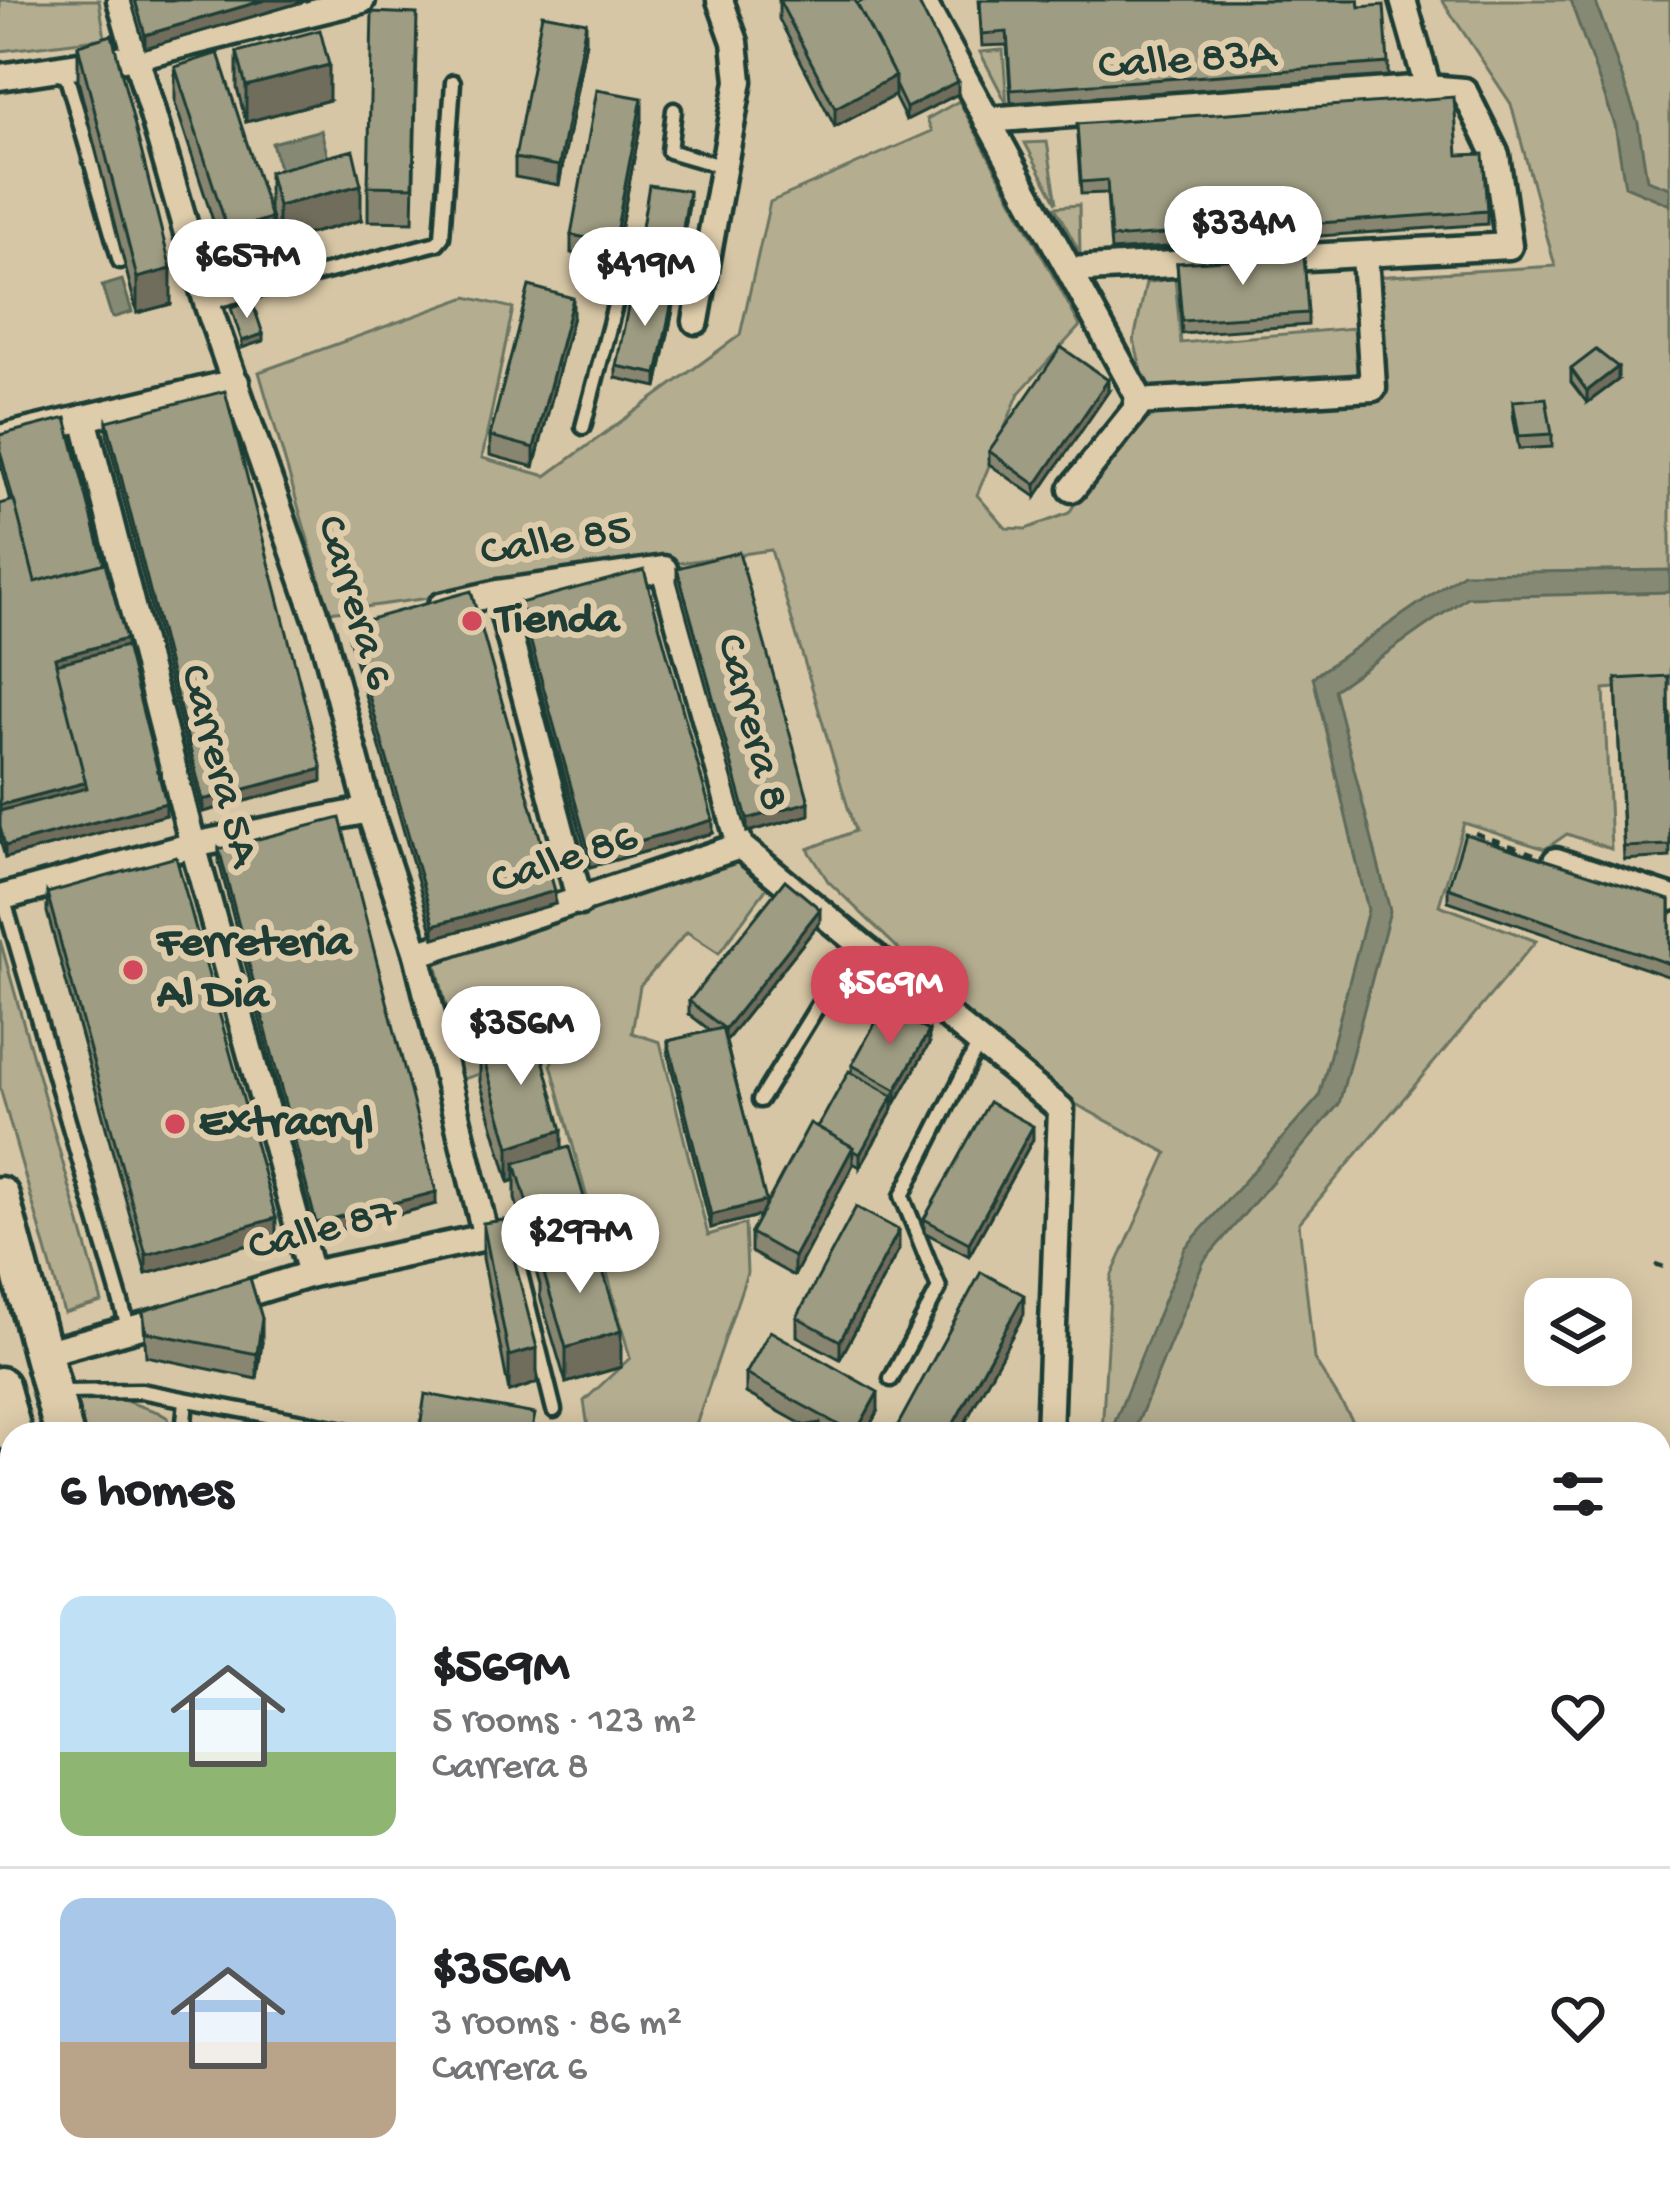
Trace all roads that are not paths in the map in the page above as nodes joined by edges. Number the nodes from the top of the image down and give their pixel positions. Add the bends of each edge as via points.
1 (121, 0) edge
2 (362, 0) edge
3 (720, 0) edge
4 (922, 0) edge
5 (1403, 0) edge
6 (137, 56) junction
7 (64, 66) junction
8 (0, 77) edge
9 (453, 82) dead end
10 (1428, 88) junction
11 (674, 110) dead end
12 (987, 119) junction
13 (725, 167) junction
14 (1365, 254) junction
15 (120, 261) edge
16 (1071, 270) junction
17 (701, 295) junction
18 (207, 303) junction
19 (695, 321) dead end
20 (236, 382) junction
21 (1137, 402) junction
22 (84, 418) junction
23 (584, 427) dead end
24 (0, 438) edge
25 (1072, 490) dead end
26 (664, 569) joint
27 (498, 592) junction
28 (410, 613) edge
29 (369, 810) junction
30 (194, 845) junction
31 (740, 846) junction
32 (1556, 862) edge
33 (1, 894) edge
34 (1670, 898) edge
35 (580, 902) junction
36 (857, 942) junction
37 (417, 954) junction
38 (979, 1042) junction
39 (760, 1100) dead end
40 (0, 1196) edge
41 (486, 1237) junction
42 (311, 1274) junction
43 (129, 1331) junction
44 (43, 1353) junction
45 (891, 1379) dead end
46 (0, 1386) edge
47 (53, 1393) junction
48 (186, 1400) junction
49 (554, 1410) dead end
50 (10, 1422) edge
51 (61, 1422) edge
52 (184, 1422) edge
53 (302, 1422) edge
54 (1049, 1422) edge

1 - 6 street, Carrera 6
2 - 6 street
3 - 13 street via 740,81
4 - 12 street
5 - 10 street
6 - 7 street
6 - 18 street, Carrera 6
7 - 8 street
7 - 15 lane
9 - 18 lane via 436,243
10 - 12 street, Calle 83A
10 - 14 street, Calle 83A via 1464,92 1496,155 1509,246
11 - 13 lane via 669,151
12 - 16 street
13 - 17 street
14 - 16 street
14 - 21 street via 1373,388
16 - 21 street
17 - 19 street
17 - 23 lane via 620,286
18 - 20 street, Carrera 6
20 - 22 street
20 - 29 street, Carrera 6 via 333,631
21 - 25 street
22 - 24 street
22 - 30 street, Carrera 5A
26 - 27 street, Calle 85
26 - 31 street, Carrera 8
27 - 28 street, Calle 85
27 - 35 street
29 - 30 street
29 - 37 street, Carrera 6
30 - 33 street
30 - 42 street, Carrera 5A
31 - 35 street, Calle 86
31 - 36 street, Carrera 8
32 - 34 street
33 - 43 lane
35 - 37 street, Calle 86
36 - 38 street, Carrera 8
36 - 39 lane
37 - 41 street, Carrera 6
38 - 45 lane via 902,1196 939,1288
38 - 54 street, Carrera 8 via 1061,1109
40 - 44 main road
41 - 42 street, Calle 87
41 - 49 lane via 515,1253
42 - 43 street, Calle 87
43 - 44 street, Calle 87
44 - 47 main road
46 - 50 main road
47 - 48 lane via 141,1391
47 - 51 main road
48 - 52 lane
48 - 53 lane

